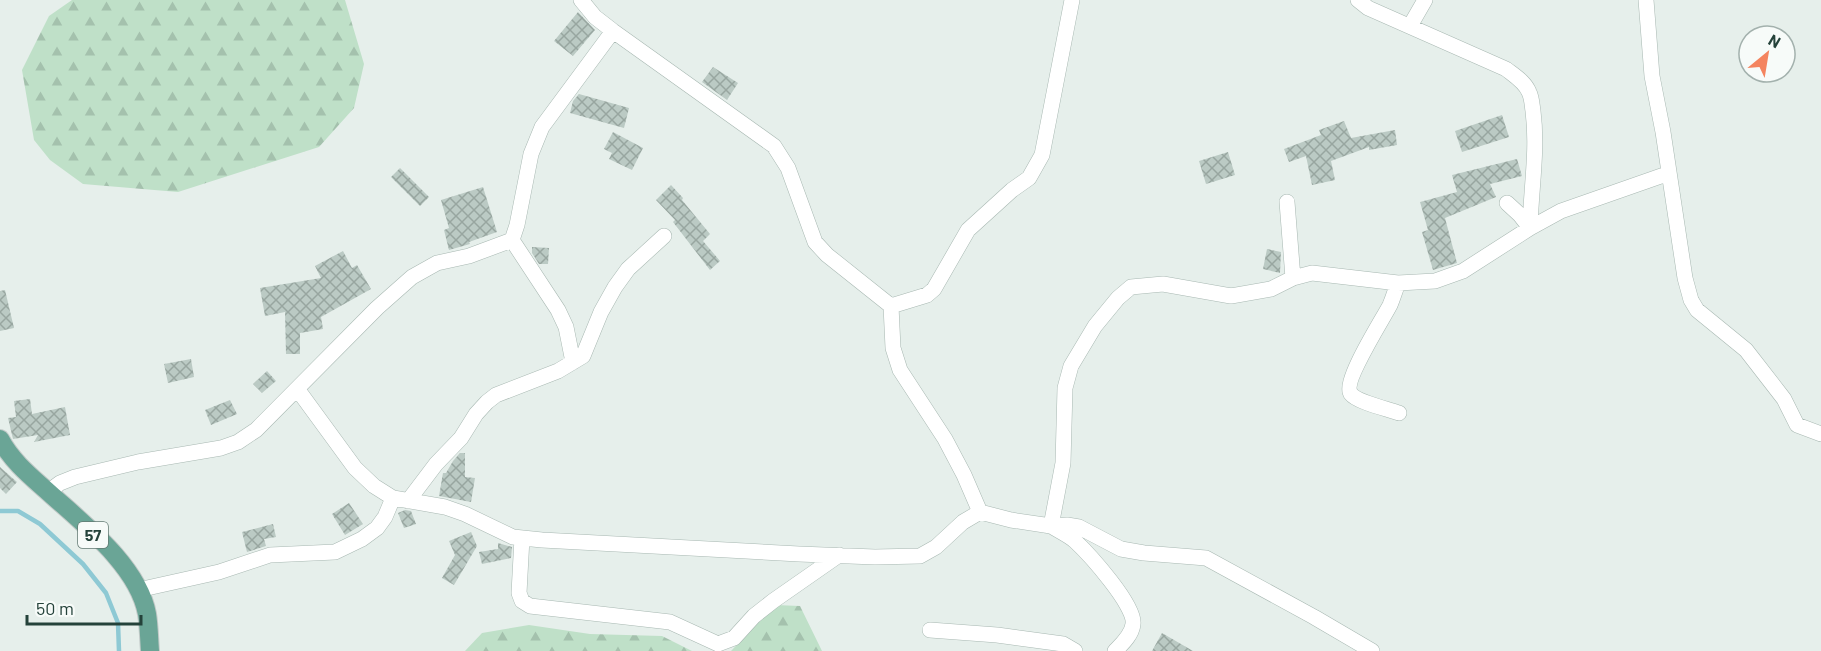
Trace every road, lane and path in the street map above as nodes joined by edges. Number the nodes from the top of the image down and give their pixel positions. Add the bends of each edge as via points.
1 (581, 0) edge
2 (1072, 0) edge
3 (1358, 0) edge
4 (1425, 0) edge
5 (1646, 0) edge
6 (1410, 26) junction
7 (613, 32) junction
8 (1669, 175) junction
9 (1287, 202) dead end
10 (1507, 203) dead end
11 (1530, 228) junction
12 (664, 236) dead end
13 (512, 240) junction
14 (1293, 278) junction
15 (1398, 283) junction
16 (891, 306) junction
17 (573, 362) junction
18 (298, 390) junction
19 (1398, 413) dead end
20 (1821, 434) edge
21 (0, 439) edge
22 (48, 492) junction
23 (400, 500) junction
24 (980, 512) junction
25 (1051, 526) junction
26 (522, 538) junction
27 (839, 555) junction
28 (138, 590) junction
29 (930, 630) dead end
30 (150, 651) edge
31 (1075, 651) edge
32 (1115, 651) edge
33 (1372, 651) edge

1 - 7 street
2 - 16 street via 1042,155 1029,178 968,230 934,289 927,295
3 - 6 street
4 - 6 street
5 - 8 street via 1652,76
6 - 11 street via 1506,69 1530,93 1535,171
7 - 13 street via 542,127 531,154
7 - 16 street via 774,146 788,168 815,242
8 - 11 street via 1561,211
8 - 20 street via 1691,300 1697,310 1746,350 1784,399 1797,424
9 - 14 street
10 - 11 street
11 - 15 street via 1463,271 1435,281
12 - 17 street via 628,269 615,287 583,356
13 - 17 street via 558,310
13 - 18 street via 437,263 412,277
14 - 15 street via 1312,273
14 - 25 street via 1271,289 1241,296 1163,284 1131,287 1118,298 1095,326 1071,366 1065,388 1063,462
15 - 19 street via 1392,302 1352,374 1349,388 1357,398
16 - 24 street via 893,348 900,369 945,439
17 - 23 street via 487,402 461,438
18 - 22 street via 238,442 75,477
18 - 23 street via 355,468 374,486
21 - 22 main road, 57 via 12,458
22 - 28 main road, 57 via 111,551
23 - 26 street via 445,507
23 - 28 street via 377,528 335,552 270,555 219,572
24 - 25 street
24 - 27 street via 920,556
25 - 32 street via 1074,540 1124,599 1133,626
25 - 33 street via 1079,527 1121,549 1144,554 1206,558
26 - 27 street
26 - 27 street via 519,593 530,606 670,622 718,645 734,638 773,600
28 - 30 main road, 57 via 147,612
29 - 31 street via 1063,644

